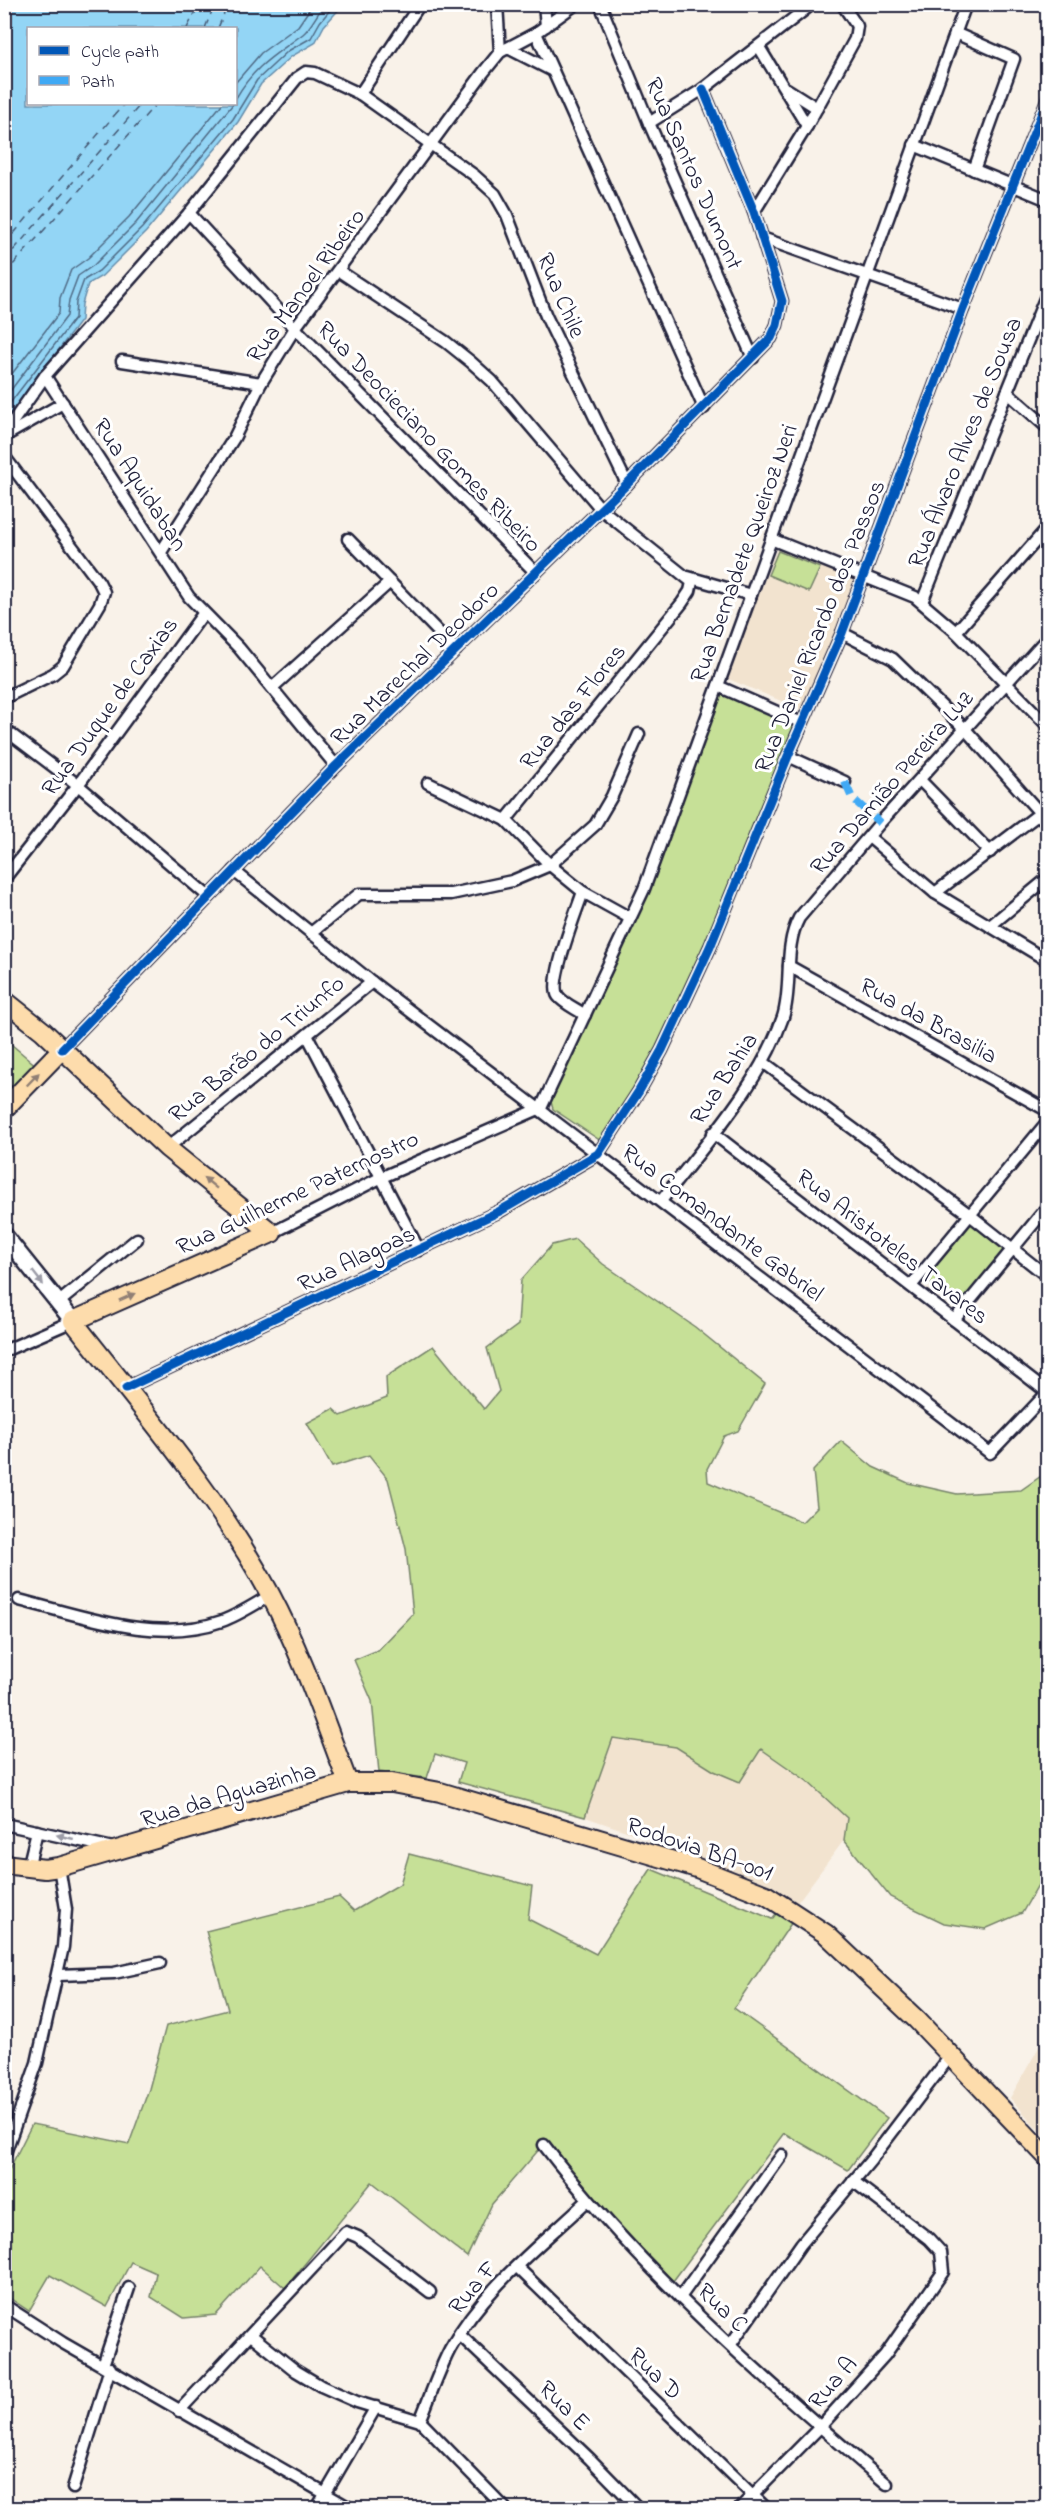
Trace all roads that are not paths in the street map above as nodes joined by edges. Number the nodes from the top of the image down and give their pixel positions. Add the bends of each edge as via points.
1 (420, 4) edge
2 (497, 4) edge
3 (544, 4) edge
4 (576, 4) edge
5 (600, 4) edge
6 (812, 4) edge
7 (842, 4) edge
8 (966, 4) edge
9 (1042, 4) edge
10 (1047, 7) edge
11 (541, 29) junction
12 (955, 33) junction
13 (759, 47) junction
14 (504, 50) junction
15 (553, 71) junction
16 (784, 88) junction
17 (703, 89) junction
18 (360, 94) junction
19 (1047, 98) edge
20 (818, 108) junction
21 (649, 123) junction
22 (807, 126) junction
23 (432, 145) junction
24 (914, 145) junction
25 (974, 170) junction
26 (1013, 186) junction
27 (1047, 200) edge
28 (754, 212) junction
29 (189, 213) junction
30 (762, 238) junction
31 (339, 271) junction
32 (867, 274) junction
33 (1047, 294) edge
34 (963, 309) junction
35 (295, 328) junction
36 (753, 358) junction
37 (122, 362) dead end
38 (45, 376) junction
39 (261, 383) junction
40 (1007, 392) junction
41 (63, 403) junction
42 (704, 408) junction
43 (1047, 428) edge
44 (4, 435) edge
45 (4, 456) edge
46 (627, 484) junction
47 (602, 509) junction
48 (1047, 527) edge
49 (348, 539) dead end
50 (771, 539) junction
51 (161, 552) junction
52 (536, 573) junction
53 (688, 577) junction
54 (862, 577) junction
55 (390, 582) junction
56 (751, 595) junction
57 (922, 602) junction
58 (203, 614) junction
59 (957, 632) junction
60 (842, 633) junction
61 (1047, 637) edge
62 (456, 650) junction
63 (1006, 683) junction
64 (718, 686) junction
65 (273, 687) junction
66 (4, 698) edge
67 (802, 723) junction
68 (1047, 726) edge
69 (4, 729) edge
70 (965, 729) junction
71 (639, 734) dead end
72 (788, 756) junction
73 (336, 766) junction
74 (920, 780) junction
75 (844, 782) dead end
76 (428, 783) dead end
77 (78, 785) junction
78 (1044, 810) edge
79 (506, 820) junction
80 (869, 837) junction
81 (990, 852) junction
82 (550, 865) junction
83 (234, 871) junction
84 (1047, 878) edge
85 (4, 879) edge
86 (583, 892) junction
87 (936, 893) junction
88 (209, 897) junction
89 (630, 918) junction
90 (990, 926) junction
91 (311, 933) junction
92 (1046, 958) edge
93 (789, 966) junction
94 (372, 982) junction
95 (4, 1000) edge
96 (585, 1015) junction
97 (307, 1035) junction
98 (62, 1049) junction
99 (763, 1062) junction
100 (541, 1108) junction
101 (4, 1109) edge
102 (1047, 1111) edge
103 (1047, 1121) edge
104 (713, 1133) junction
105 (167, 1148) junction
106 (598, 1154) junction
107 (380, 1178) junction
108 (661, 1201) junction
109 (1047, 1206) edge
110 (970, 1215) junction
111 (272, 1233) junction
112 (4, 1235) edge
113 (137, 1239) dead end
114 (1013, 1248) junction
115 (419, 1250) junction
116 (1047, 1277) edge
117 (911, 1286) junction
118 (58, 1303) junction
119 (954, 1320) junction
120 (73, 1321) junction
121 (4, 1351) edge
122 (126, 1388) junction
123 (1047, 1392) edge
124 (271, 1595) junction
125 (19, 1600) dead end
126 (348, 1783) junction
127 (4, 1824) edge
128 (37, 1831) junction
129 (122, 1850) junction
130 (4, 1864) edge
131 (59, 1867) junction
132 (28, 1868) junction
133 (160, 1963) dead end
134 (58, 1974) junction
135 (951, 2055) junction
136 (544, 2145) dead end
137 (782, 2155) dead end
138 (4, 2156) edge
139 (1047, 2158) edge
140 (854, 2181) junction
141 (587, 2201) junction
142 (517, 2267) junction
143 (129, 2288) dead end
144 (430, 2292) dead end
145 (681, 2296) junction
146 (4, 2306) edge
147 (251, 2335) junction
148 (459, 2335) junction
149 (731, 2344) junction
150 (107, 2366) junction
151 (376, 2408) junction
152 (179, 2411) junction
153 (420, 2421) junction
154 (820, 2427) junction
155 (887, 2484) dead end
156 (73, 2488) dead end
157 (326, 2494) junction
158 (751, 2496) junction
159 (317, 2508) edge
160 (350, 2508) edge
161 (505, 2508) edge
162 (638, 2508) edge
163 (740, 2508) edge
164 (766, 2508) edge

1 - 18 street
2 - 14 street
3 - 11 street
4 - 11 street
5 - 21 street, Rua Santos Dumont
6 - 13 street
7 - 20 street via 856,25 855,39
8 - 12 street, Rua Bernadete Queiroz Neri
9 - 10 street
11 - 14 street
11 - 15 street
12 - 24 street, Rua Bernadete Queiroz Neri
12 - 25 street via 1014,61
13 - 16 street
13 - 17 street
14 - 15 street
14 - 23 street, Rua Manoel Ribeiro
15 - 42 street
16 - 20 street
16 - 22 street
17 - 21 street
17 - 28 street
18 - 23 street, Rua Chile
18 - 29 street, Rua Chile via 315,73 306,72 297,78
19 - 26 street, Rua Daniel Ricardo dos Passos
20 - 22 street
21 - 36 street, Rua Santos Dumont
22 - 28 street
23 - 31 street, Rua Manoel Ribeiro
23 - 46 street, Rua Chile via 474,175 500,202 546,316
24 - 25 street
24 - 32 street, Rua Bernadete Queiroz Neri
25 - 26 street
26 - 27 street
26 - 34 street, Rua Daniel Ricardo dos Passos
28 - 30 street
29 - 35 street, Rua Deocieciano Gomes Ribeiro
29 - 38 street
30 - 32 street
30 - 36 street, Rua Marechal Deodoro via 782,301 774,332
31 - 35 street, Rua Manoel Ribeiro
31 - 47 street via 446,342 492,381
32 - 34 street
32 - 50 street, Rua Bernadete Queiroz Neri
33 - 40 street, Rua Álvaro Alves de Sousa
34 - 54 street, Rua Daniel Ricardo dos Passos
35 - 39 street, Rua Manoel Ribeiro
35 - 52 street, Rua Deocieciano Gomes Ribeiro
36 - 42 street, Rua Marechal Deodoro
37 - 39 street
38 - 41 street, Rua Aquidaban
38 - 44 street
39 - 51 street, Rua Manoel Ribeiro via 234,438
40 - 43 street
40 - 57 street, Rua Álvaro Alves de Sousa
41 - 44 street
41 - 51 street, Rua Aquidaban
42 - 46 street, Rua Marechal Deodoro
45 - 66 street via 104,592 63,666
46 - 47 street, Rua Marechal Deodoro
47 - 52 street, Rua Marechal Deodoro
47 - 53 street
48 - 59 street
49 - 55 street
50 - 54 street
50 - 56 street, Rua Bernadete Queiroz Neri
51 - 58 street, Rua Aquidaban
52 - 62 street, Rua Marechal Deodoro
53 - 56 street
53 - 79 street, Rua das Flores via 692,584 682,603
54 - 57 street
54 - 60 street, Rua Daniel Ricardo dos Passos
55 - 62 street
55 - 65 street
56 - 64 street, Rua Bernadete Queiroz Neri
57 - 59 street
58 - 65 street, Rua Aquidaban
58 - 77 street, Rua Duque de Caxias
59 - 63 street
60 - 67 street, Rua Daniel Ricardo dos Passos
60 - 70 street via 892,659
61 - 63 street, Rua Damião Pereira Luz
62 - 73 street, Rua Marechal Deodoro
63 - 68 street
63 - 70 street, Rua Damião Pereira Luz
64 - 67 street
64 - 89 street, Rua Bernadete Queiroz Neri
65 - 73 street, Rua Aquidaban
67 - 72 street, Rua Daniel Ricardo dos Passos
69 - 77 street
70 - 74 street, Rua Damião Pereira Luz
70 - 78 street
71 - 82 street via 595,825
72 - 75 street
72 - 106 street, Rua Daniel Ricardo dos Passos via 685,1005 639,1091
73 - 83 street, Rua Marechal Deodoro
74 - 80 street, Rua Damião Pereira Luz
74 - 81 street
76 - 79 street
77 - 85 street, Rua Duque de Caxias
77 - 88 street
78 - 81 street
79 - 82 street
80 - 87 street
80 - 93 street, Rua Damião Pereira Luz via 799,918
81 - 87 street
82 - 86 street
82 - 91 street via 512,881 451,894 359,894
83 - 88 street, Rua Marechal Deodoro
83 - 91 street, Rua Comandante Gabriel
84 - 90 street
86 - 89 street
86 - 96 street via 555,990 559,998
87 - 90 street
88 - 98 street, Rua Marechal Deodoro
89 - 96 street, Rua Bernadete Queiroz Neri
90 - 92 street
91 - 94 street, Rua Comandante Gabriel
93 - 99 street, Rua Bahia via 783,1015
93 - 102 street, Rua da Brasilia
94 - 97 street, Rua Barão do Triunfo
94 - 100 street, Rua Comandante Gabriel
95 - 98 main road
96 - 100 street, Rua Bernadete Queiroz Neri
97 - 105 street, Rua Barão do Triunfo
97 - 107 street
101 -> 98 main road
98 - 105 main road
99 - 104 street, Rua Bahia
99 - 110 street
100 - 106 street, Rua Comandante Gabriel
100 - 107 street, Rua Guilherme Paternostro
103 - 110 street
104 - 108 street, Rua Bahia
104 - 117 street, Rua Aristoteles Tavares
111 -> 105 main road
106 - 108 street, Rua Comandante Gabriel
106 - 115 street, Rua Alagoas via 500,1211
107 - 111 street, Rua Guilherme Paternostro
107 - 115 street
108 - 123 street, Rua Comandante Gabriel via 990,1453
109 - 114 street
110 - 114 street
110 - 117 street
120 -> 111 main road, Rua Guilherme Paternostro
112 -> 118 street
113 - 118 street
114 - 116 street
114 - 119 street
115 - 122 street, Rua Alagoas
117 - 119 street, Rua Aristoteles Tavares
118 - 120 street
119 - 123 street, Rua Aristoteles Tavares
120 - 121 street
120 - 122 main road
122 - 124 main road via 230,1526
124 - 125 street via 222,1621 171,1630 113,1623
124 - 126 main road
126 - 129 main road, Rua da Aguazinha
126 - 135 main road, Rodovia BA-001 via 392,1783 440,1792 698,1868 766,1895 850,1954
127 - 128 street
129 -> 128 street
128 - 132 street
129 - 131 main road, Rua da Aguazinha
130 - 132 main road, Rua da Aguazinha
131 - 132 main road, Rua da Aguazinha
131 - 134 street via 66,1909
133 - 134 street via 114,1973
134 - 138 street via 37,2063
135 - 139 main road, Rodovia BA-001
135 - 140 street
136 - 141 street, Rua C
137 - 145 street
140 - 149 street via 801,2244
140 - 154 street, Rua A via 929,2239 941,2252 943,2272 885,2355
141 - 142 street, Rua F
141 - 145 street, Rua C
142 - 148 street, Rua F via 491,2292
142 - 158 street, Rua D
143 - 150 street
144 - 147 street via 346,2232
145 - 149 street, Rua C
146 - 150 street
147 - 151 street via 321,2386
147 - 152 street
148 - 153 street, Rua F
148 - 162 street, Rua E
149 - 154 street, Rua C
150 - 152 street
150 - 156 street
151 - 153 street
151 - 157 street
152 - 157 street
153 - 161 street
154 - 155 street, Rua C
154 - 158 street, Rua A
157 - 159 street
157 - 160 street
158 - 163 street, Rua A
158 - 164 street, Rua D

